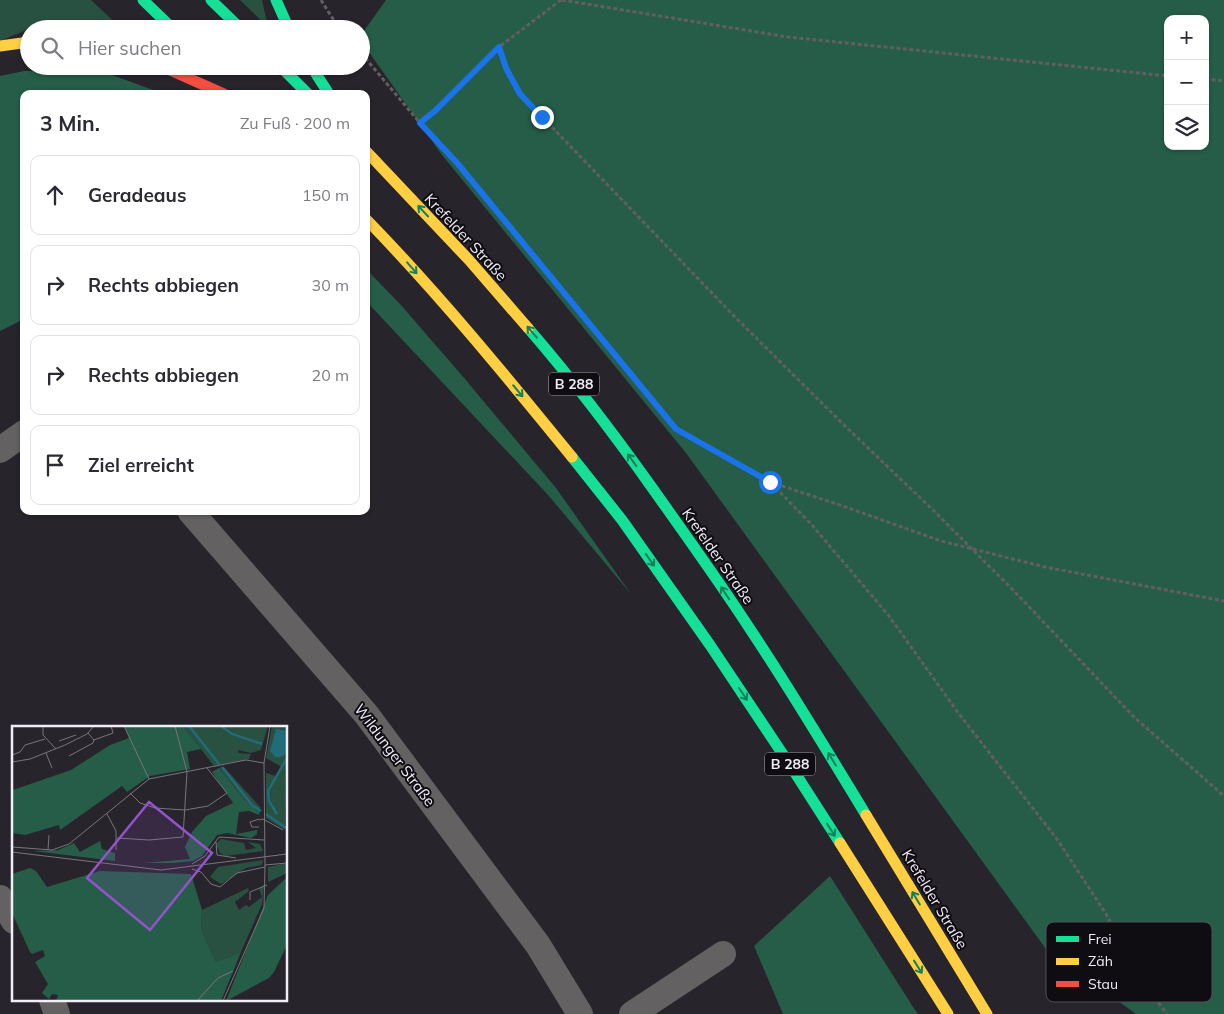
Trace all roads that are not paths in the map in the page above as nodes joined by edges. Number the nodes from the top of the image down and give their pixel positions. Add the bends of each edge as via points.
1 (142, 0) edge
2 (210, 0) edge
3 (276, 0) edge
4 (163, 20) edge
5 (231, 20) edge
6 (285, 20) edge
7 (20, 43) edge
8 (0, 46) edge
9 (181, 75) edge
10 (289, 75) edge
11 (317, 75) edge
12 (215, 90) edge
13 (304, 90) edge
14 (326, 90) edge
15 (370, 154) edge
16 (370, 224) edge
17 (20, 436) edge
18 (0, 450) edge
19 (193, 515) edge
20 (0, 898) edge
21 (12, 918) edge
22 (723, 954) dead end
23 (53, 1002) edge
24 (57, 1014) edge
25 (580, 1014) edge
26 (632, 1014) edge
27 (948, 1014) edge
28 (987, 1014) edge

1 - 4 highway
2 - 5 highway
3 - 6 highway
7 - 8 highway
9 - 12 highway
10 - 13 highway
11 - 14 highway
28 -> 15 highway, Krefelder Straße / B 288 via 813,728 696,549 556,360
16 -> 27 highway, B 288 via 401,255 510,381 622,520 785,757
17 - 18 street
19 - 25 street, Wildunger Straße via 366,714 538,945
20 - 21 street
22 - 26 street
23 - 24 street

